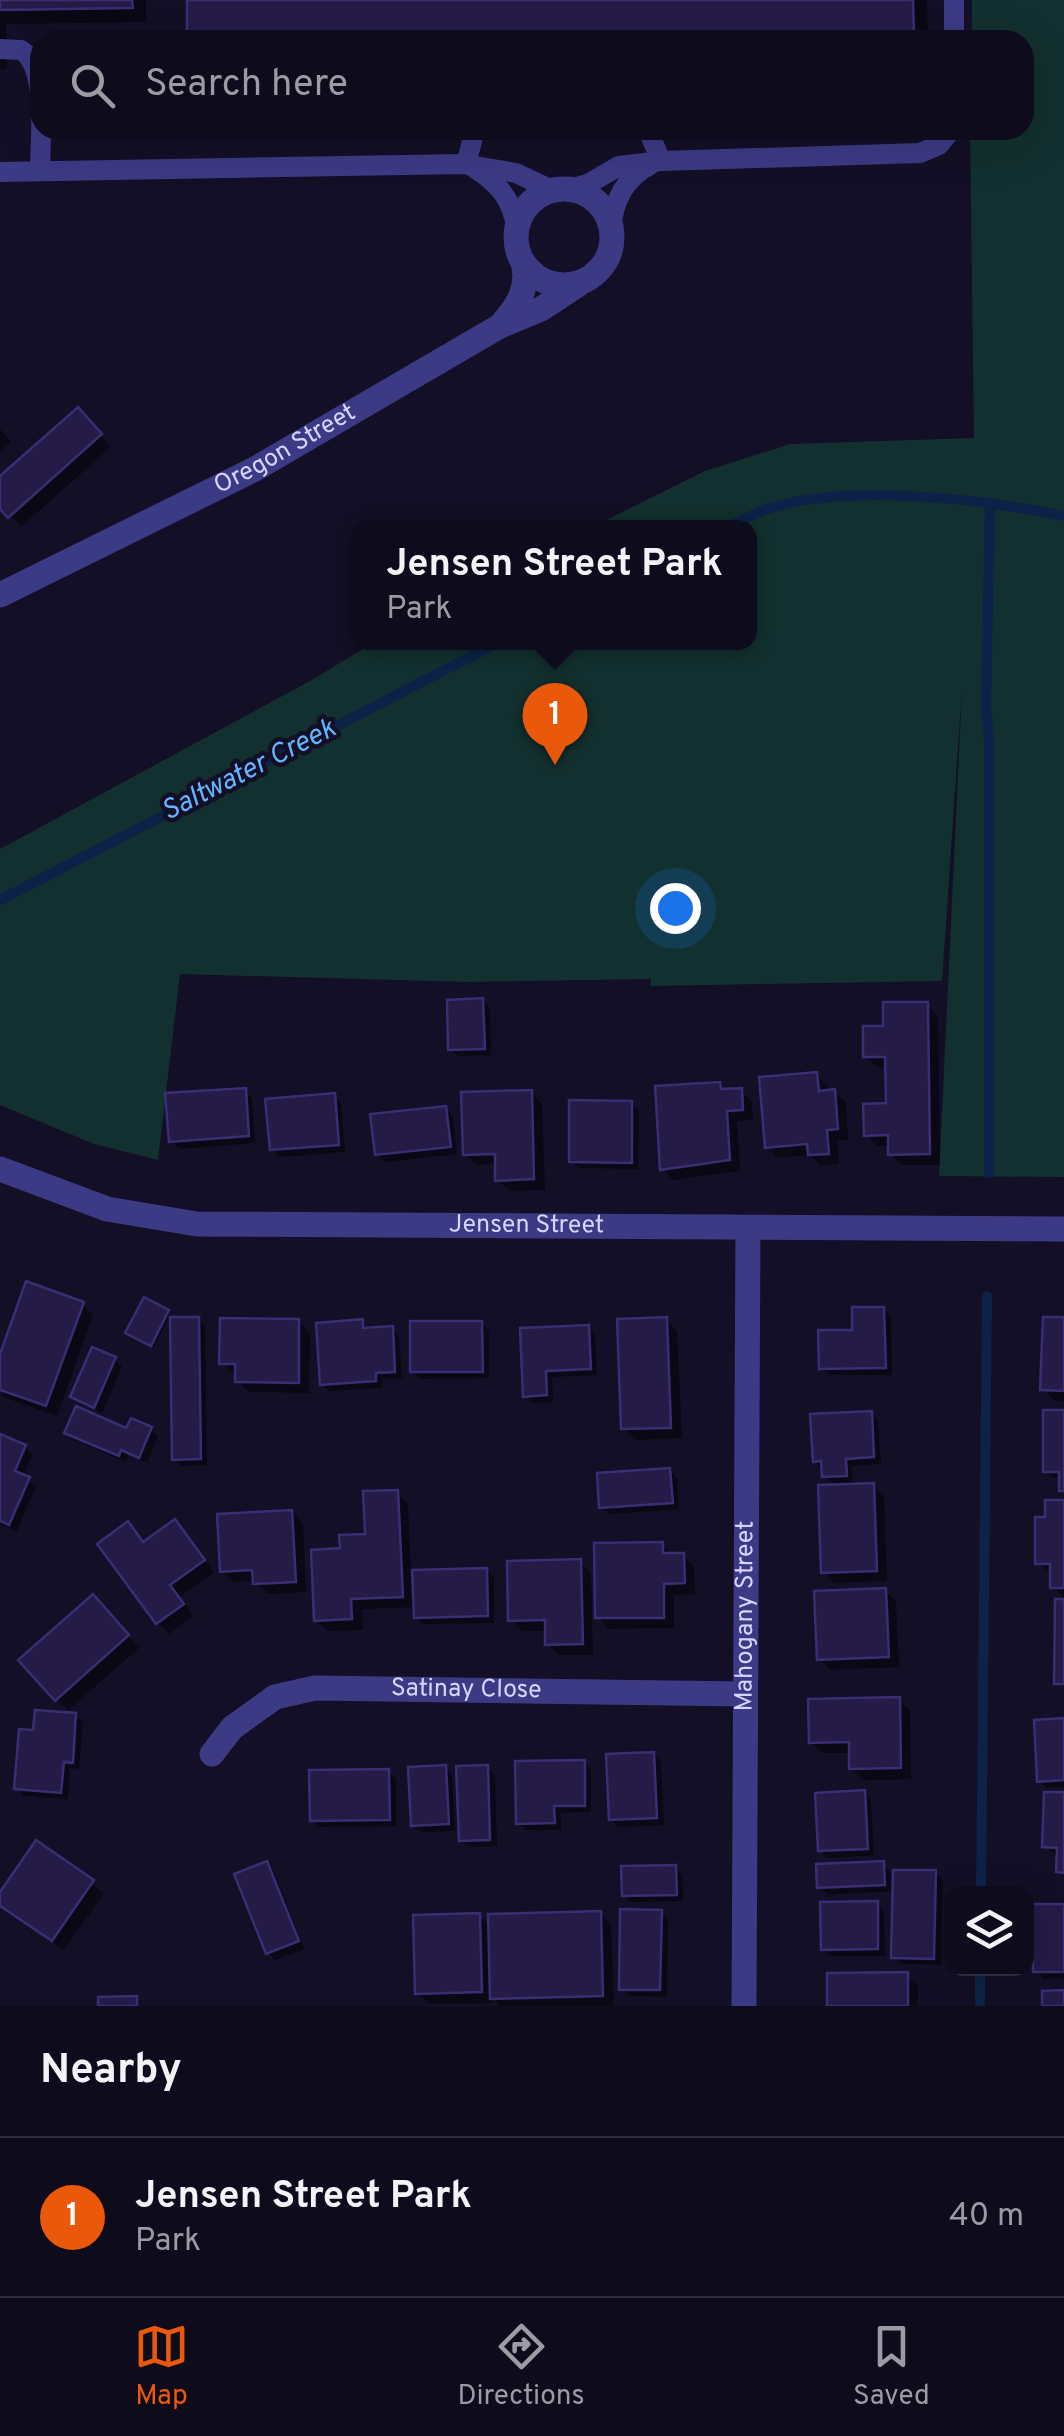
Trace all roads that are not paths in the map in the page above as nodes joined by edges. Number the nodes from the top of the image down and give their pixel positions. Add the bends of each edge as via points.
1 (954, 0) edge
2 (954, 30) edge
3 (0, 49) edge
4 (30, 60) edge
5 (39, 140) edge
6 (473, 140) edge
7 (652, 140) edge
8 (943, 140) edge
9 (661, 161) junction
10 (466, 164) junction
11 (40, 170) junction
12 (0, 172) edge
13 (561, 190) junction
14 (516, 229) junction
15 (611, 229) junction
16 (522, 262) junction
17 (588, 278) junction
18 (500, 326) junction
19 (0, 596) edge
20 (0, 1169) edge
21 (748, 1228) junction
22 (1064, 1230) edge
23 (745, 1694) junction
24 (212, 1754) dead end
25 (744, 2006) edge

1 - 2 lane
3 - 4 lane via 25,52
5 - 11 lane
6 - 10 lane
7 - 9 lane
8 - 9 lane via 920,154
9 - 13 lane via 614,167 588,184
9 - 15 lane via 625,185
10 - 11 lane
10 - 13 lane
10 - 14 lane via 503,191
11 - 12 lane
13 - 14 street via 537,197
13 - 15 street via 586,194
14 - 16 street, Oregon Street
15 - 17 street via 608,256
16 - 17 street via 547,282
16 - 18 street, Oregon Street via 524,288
17 - 18 street via 542,309
18 - 19 street, Oregon Street via 255,469
20 - 21 street, Jensen Street via 107,1209 197,1224
21 - 22 street, Jensen Street
21 - 23 street, Mahogany Street
23 - 24 street, Satinay Close via 315,1688 275,1697 232,1728
23 - 25 street, Mahogany Street

